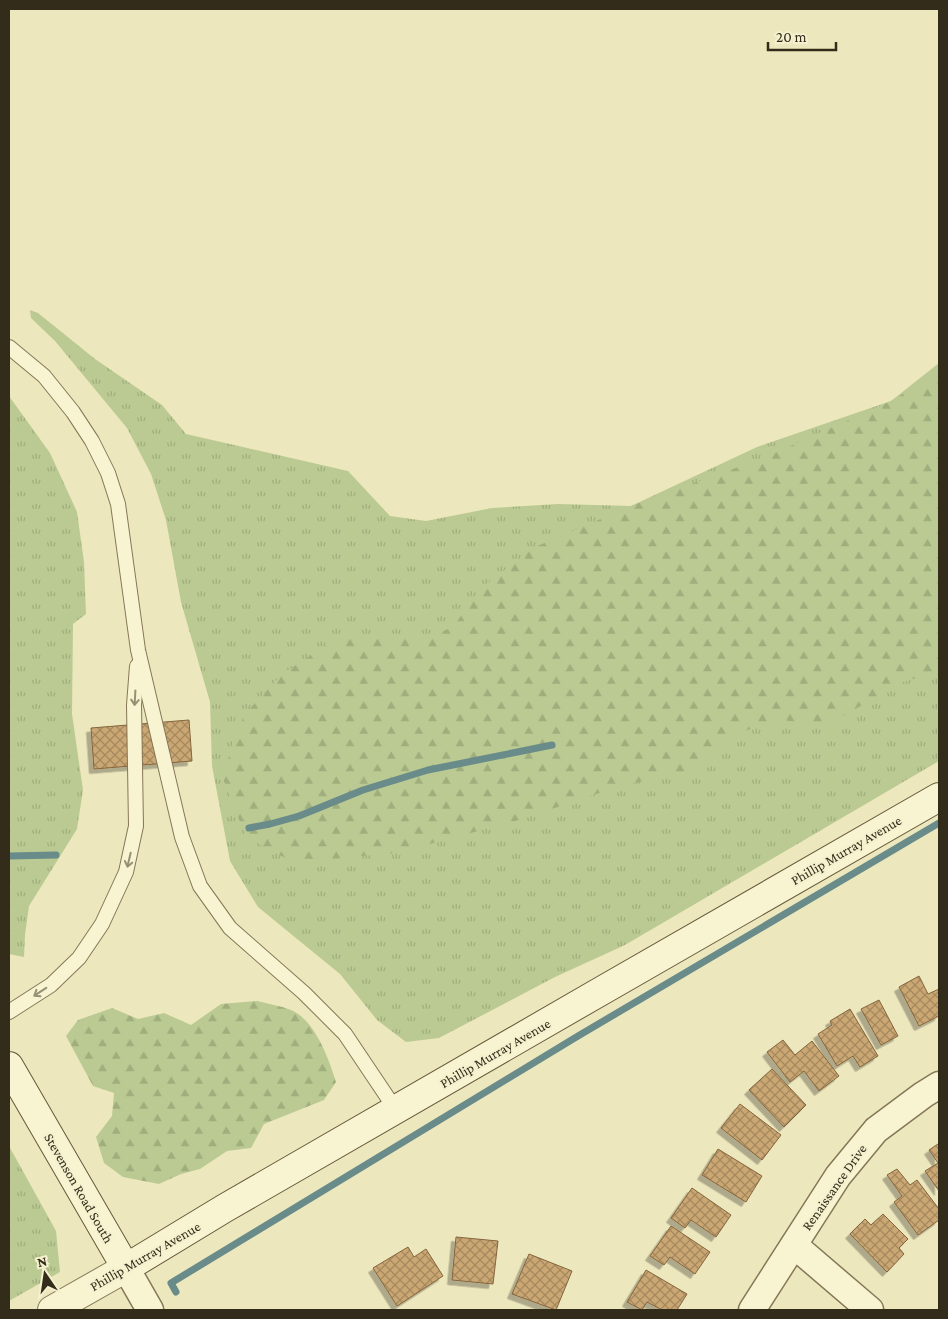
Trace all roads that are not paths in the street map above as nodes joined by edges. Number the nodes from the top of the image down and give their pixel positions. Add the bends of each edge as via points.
1 (9, 347) edge
2 (138, 650) junction
3 (939, 797) edge
4 (9, 1012) edge
5 (9, 1066) edge
6 (939, 1085) edge
7 (396, 1110) junction
8 (794, 1245) junction
9 (126, 1268) junction
10 (52, 1310) edge
11 (150, 1310) edge
12 (752, 1310) edge
13 (870, 1310) edge

1 - 2 lane via 44,376 73,412 108,473 118,504
2 -> 4 lane via 134,705 136,826 126,872 102,924 79,958 51,985
2 - 7 lane via 182,837 200,886 230,928 345,1034
3 - 7 main road, Phillip Murray Avenue
5 - 9 main road, Stevenson Road South
6 - 8 street, Renaissance Drive via 876,1130 838,1176
7 - 9 main road, Phillip Murray Avenue
8 - 12 street, Renaissance Drive
8 - 13 street
9 - 10 main road, Phillip Murray Avenue
9 - 11 street, Stevenson Road South

